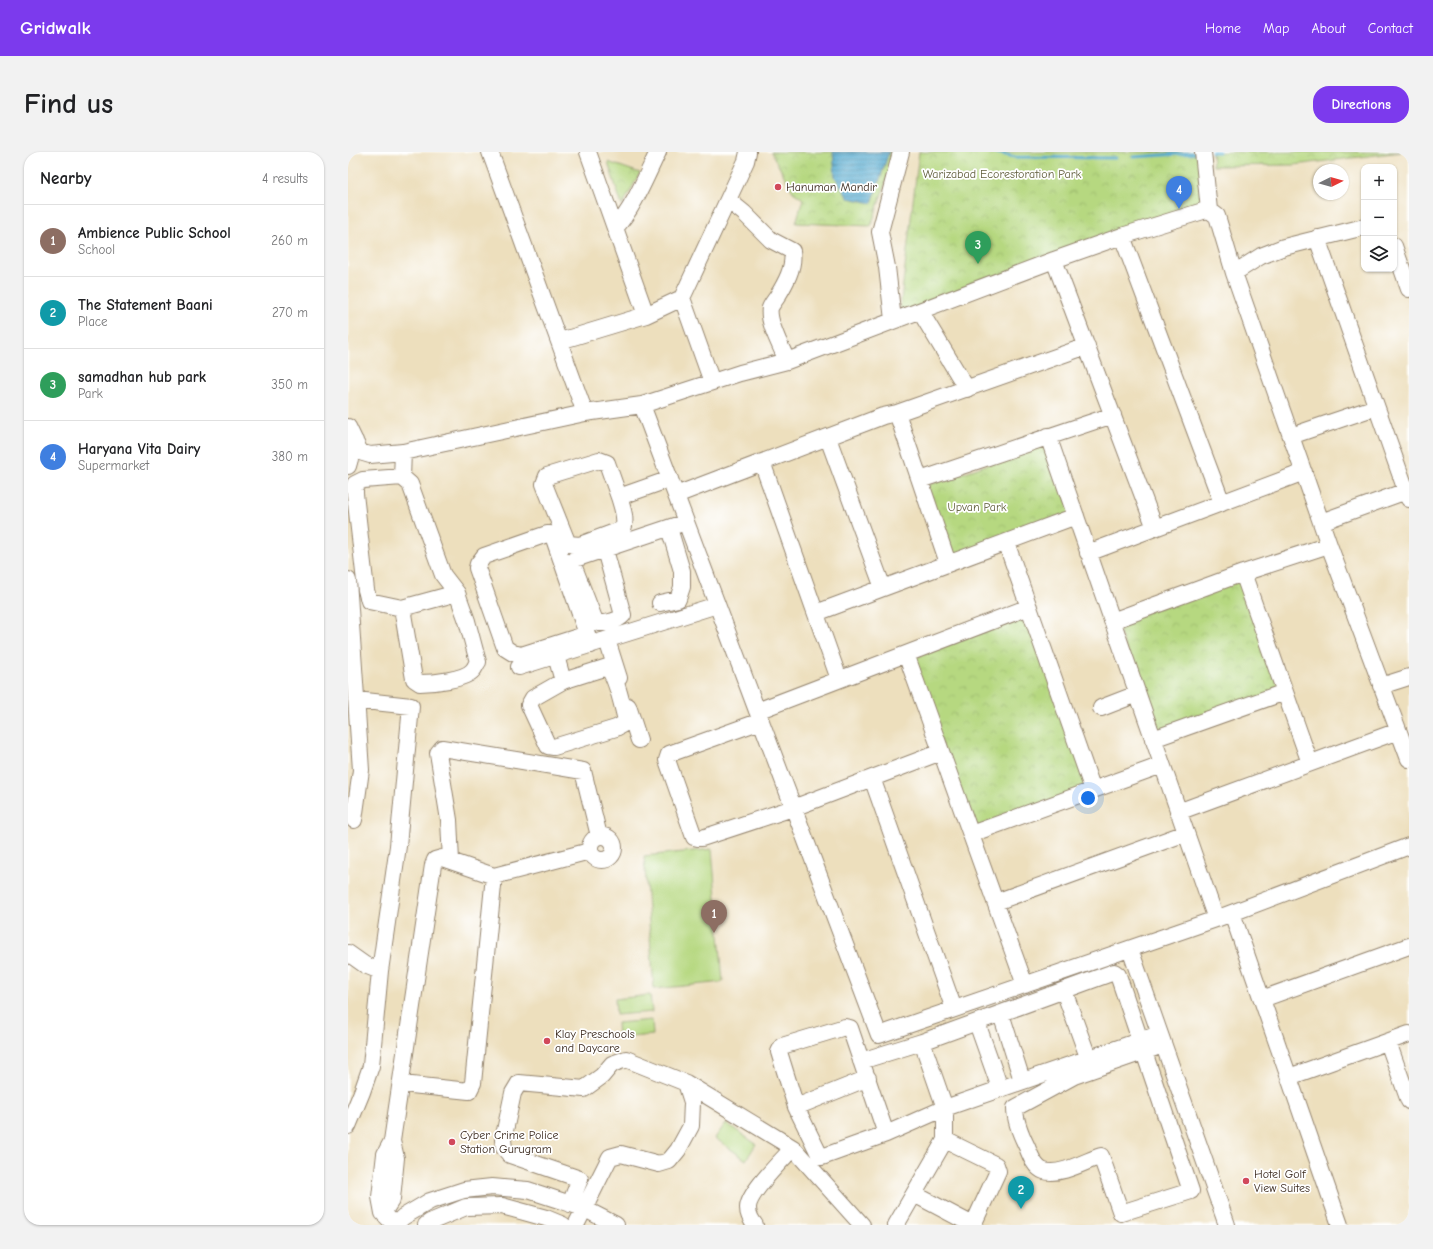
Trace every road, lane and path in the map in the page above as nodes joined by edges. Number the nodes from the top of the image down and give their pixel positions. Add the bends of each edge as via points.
1 (490, 152) edge
2 (588, 152) edge
3 (658, 152) edge
4 (748, 152) edge
5 (901, 152) edge
6 (1204, 152) edge
7 (728, 200) junction
8 (1209, 210) junction
9 (1361, 227) edge
10 (615, 228) junction
11 (1122, 236) junction
12 (1317, 238) junction
13 (1397, 255) edge
14 (1054, 260) junction
15 (1234, 273) junction
16 (1409, 289) edge
17 (682, 298) junction
18 (920, 311) junction
19 (646, 315) junction
20 (893, 320) junction
21 (560, 341) junction
22 (1087, 346) junction
23 (787, 361) junction
24 (712, 382) junction
25 (967, 389) junction
26 (642, 405) junction
27 (1376, 407) junction
28 (586, 413) junction
29 (897, 413) junction
30 (1112, 415) junction
31 (351, 434) edge
32 (1048, 436) junction
33 (1291, 436) junction
34 (828, 438) junction
35 (402, 452) junction
36 (349, 460) edge
37 (762, 462) junction
38 (1304, 472) junction
39 (402, 477) junction
40 (670, 479) junction
41 (920, 480) junction
42 (1408, 494) edge
43 (676, 495) junction
44 (619, 497) junction
45 (1222, 503) junction
46 (1076, 516) junction
47 (686, 522) junction
48 (1321, 522) junction
49 (669, 528) junction
50 (1155, 528) junction
51 (1006, 542) junction
52 (1329, 545) junction
53 (605, 550) dead end
54 (1088, 553) junction
55 (948, 563) junction
56 (1243, 574) junction
57 (348, 580) edge
58 (883, 588) junction
59 (457, 593) junction
60 (660, 603) dead end
61 (717, 605) junction
62 (1029, 607) junction
63 (402, 608) junction
64 (816, 613) junction
65 (1112, 621) junction
66 (589, 639) junction
67 (607, 640) junction
68 (906, 654) junction
69 (556, 656) junction
70 (519, 667) dead end
71 (1409, 677) edge
72 (839, 679) junction
73 (563, 681) junction
74 (1381, 686) junction
75 (1285, 692) junction
76 (1138, 694) junction
77 (356, 700) junction
78 (1101, 708) dead end
79 (759, 716) junction
80 (1398, 731) junction
81 (1153, 739) junction
82 (639, 740) dead end
83 (942, 752) junction
84 (1409, 759) edge
85 (1310, 763) junction
86 (1162, 765) junction
87 (872, 778) junction
88 (1093, 790) junction
89 (794, 808) junction
90 (1178, 812) junction
91 (354, 820) dead end
92 (1186, 833) junction
93 (971, 834) junction
94 (599, 836) junction
95 (1409, 846) edge
96 (590, 851) junction
97 (451, 861) junction
98 (494, 876) junction
99 (996, 902) junction
100 (1232, 913) junction
101 (1216, 919) junction
102 (1409, 946) edge
103 (1130, 949) junction
104 (348, 952) edge
105 (380, 971) junction
106 (1025, 985) junction
107 (1064, 991) junction
108 (1262, 999) junction
109 (978, 1001) junction
110 (954, 1009) junction
111 (1001, 1014) junction
112 (980, 1021) junction
113 (1409, 1034) edge
114 (1161, 1039) junction
115 (922, 1042) junction
116 (1388, 1042) junction
117 (1142, 1046) junction
118 (1088, 1057) junction
119 (861, 1061) junction
120 (1288, 1076) junction
121 (868, 1078) junction
122 (1022, 1080) junction
123 (686, 1083) junction
124 (402, 1084) junction
125 (1000, 1088) junction
126 (1409, 1101) edge
127 (796, 1107) junction
128 (945, 1108) junction
129 (348, 1126) edge
130 (886, 1134) junction
131 (945, 1140) junction
132 (793, 1148) junction
133 (1212, 1183) junction
134 (1191, 1191) junction
135 (914, 1194) junction
136 (577, 1206) junction
137 (395, 1225) edge
138 (426, 1225) edge
139 (563, 1225) edge
140 (576, 1225) edge
141 (616, 1225) edge
142 (755, 1225) edge
143 (862, 1225) edge
144 (896, 1225) edge
145 (973, 1225) edge
146 (1227, 1225) edge
147 (1340, 1225) edge

1 - 21 street
2 - 10 street
3 - 10 street via 621,222
4 - 7 street
5 - 20 street via 880,232
6 - 8 street
7 - 17 street
7 - 23 street via 771,240 792,251 793,266 770,308 771,322
8 - 11 street
8 - 15 street via 1217,216
9 - 12 street
10 - 19 street
11 - 14 street
11 - 45 street
12 - 15 street via 1261,256
12 - 27 street
13 - 16 street
14 - 18 street
14 - 22 street
15 - 33 street
17 - 19 street
17 - 24 street
18 - 20 street
18 - 25 street
19 - 21 street
20 - 23 street
21 - 28 street
22 - 25 street
22 - 30 street
23 - 24 street
24 - 26 street
25 - 29 street
26 - 28 street
26 - 40 street
27 - 33 street
27 - 42 street
28 - 35 street
29 - 34 street
29 - 41 street
30 - 32 street
30 - 50 street
31 - 35 street via 360,452 370,455
31 - 36 street
32 - 41 street
32 - 46 street
33 - 38 street
34 - 37 street
34 - 58 street
35 - 39 street
37 - 43 street
37 - 64 street
38 - 45 street
38 - 48 street
39 - 59 street via 410,484 443,575
39 - 63 street via 363,480 355,484 369,601
40 - 43 street
40 - 44 street
41 - 55 street
42 - 48 street
43 - 47 street
44 - 44 street via 625,524 623,529 580,545 568,544 544,484 547,476 599,460 607,463
45 - 50 street
46 - 51 street
46 - 54 street
47 - 49 street
47 - 61 street
48 - 52 street
49 - 53 street
49 - 60 street via 682,571 682,587 678,599
50 - 54 street
51 - 55 street
51 - 62 street
52 - 56 street
52 - 74 street
54 - 65 street
55 - 58 street
56 - 65 street
56 - 75 street
57 - 77 street
58 - 64 street
59 - 63 street
59 - 63 street via 478,662 473,671 462,676 420,683 414,679
61 - 67 street
61 - 79 street
62 - 68 street
62 - 88 street
64 - 72 street
65 - 76 street
66 - 66 street via 553,536 547,534 484,556 478,564 477,568 505,648 521,655
66 - 67 street
66 - 69 street
67 - 82 street
68 - 72 street
68 - 83 street
69 - 70 street
69 - 73 street
71 - 74 street
72 - 79 street
73 - 73 street via 607,668 610,670 625,723 554,748 548,746 528,705 533,698
74 - 80 street
75 - 81 street
75 - 85 street
76 - 78 street
76 - 81 street
77 - 91 street via 361,770
77 - 105 street via 411,706 398,846
79 - 89 street
79 - 89 street via 669,754 667,760 694,836 702,838
80 - 84 street
80 - 85 street
81 - 86 street
83 - 87 street
83 - 93 street
85 - 90 street
86 - 88 street
86 - 90 street
87 - 89 street
87 - 110 street
88 - 93 street
89 - 110 street via 879,1035
90 - 92 street
92 - 99 street
92 - 101 street
93 - 99 street
94 - 96 street via 593,840
94 - 96 street via 607,837 612,843 612,854 606,859 598,859
94 - 97 street via 583,771 442,748 438,753 449,820
95 - 100 street
96 - 98 street
97 - 98 street
97 - 124 street via 442,858 435,860 433,865
98 - 124 street via 473,1083 469,1091
99 - 106 street
100 - 101 street
100 - 108 street
101 - 103 street
102 - 108 street
103 - 106 street
103 - 114 street
104 - 105 street via 364,965
105 - 129 street via 371,1066
106 - 109 street
107 - 111 street
107 - 117 street via 1116,973
107 - 118 street
108 - 120 street
109 - 110 street
109 - 112 street
111 - 112 street
111 - 122 street
112 - 115 street
112 - 125 street
113 - 116 street
114 - 117 street
114 - 133 street
115 - 119 street
115 - 128 street
116 - 120 street
116 - 126 street
117 - 118 street
117 - 134 street
117 - 134 street via 1074,1076 1015,1108 1022,1137 1034,1162 1044,1171 1060,1171 1101,1156 1121,1213
118 - 122 street
119 - 121 street
119 - 127 street via 850,1028 847,1027 782,1046 779,1052
120 - 147 street
121 - 127 street
121 - 130 street
122 - 125 street
123 - 132 street
123 - 136 street via 692,1102 691,1126 669,1161 659,1164 621,1154 610,1157
123 - 136 street via 626,1059 612,1064 602,1076 584,1089 519,1083 513,1094 503,1140 504,1148 510,1155 580,1179
124 - 137 street via 392,1141 385,1154 380,1196 383,1213
125 - 128 street
127 - 130 street via 822,1157
128 - 130 street
128 - 131 street
131 - 135 street
131 - 145 street via 998,1167
132 - 142 street via 753,1194 748,1207 750,1218
132 - 143 street
133 - 134 street
133 - 146 street
135 - 144 street
135 - 145 street
136 - 137 street via 528,1190 492,1187 464,1190 430,1201 403,1217
136 - 140 street
136 - 141 street
138 - 139 street via 466,1207 502,1206

